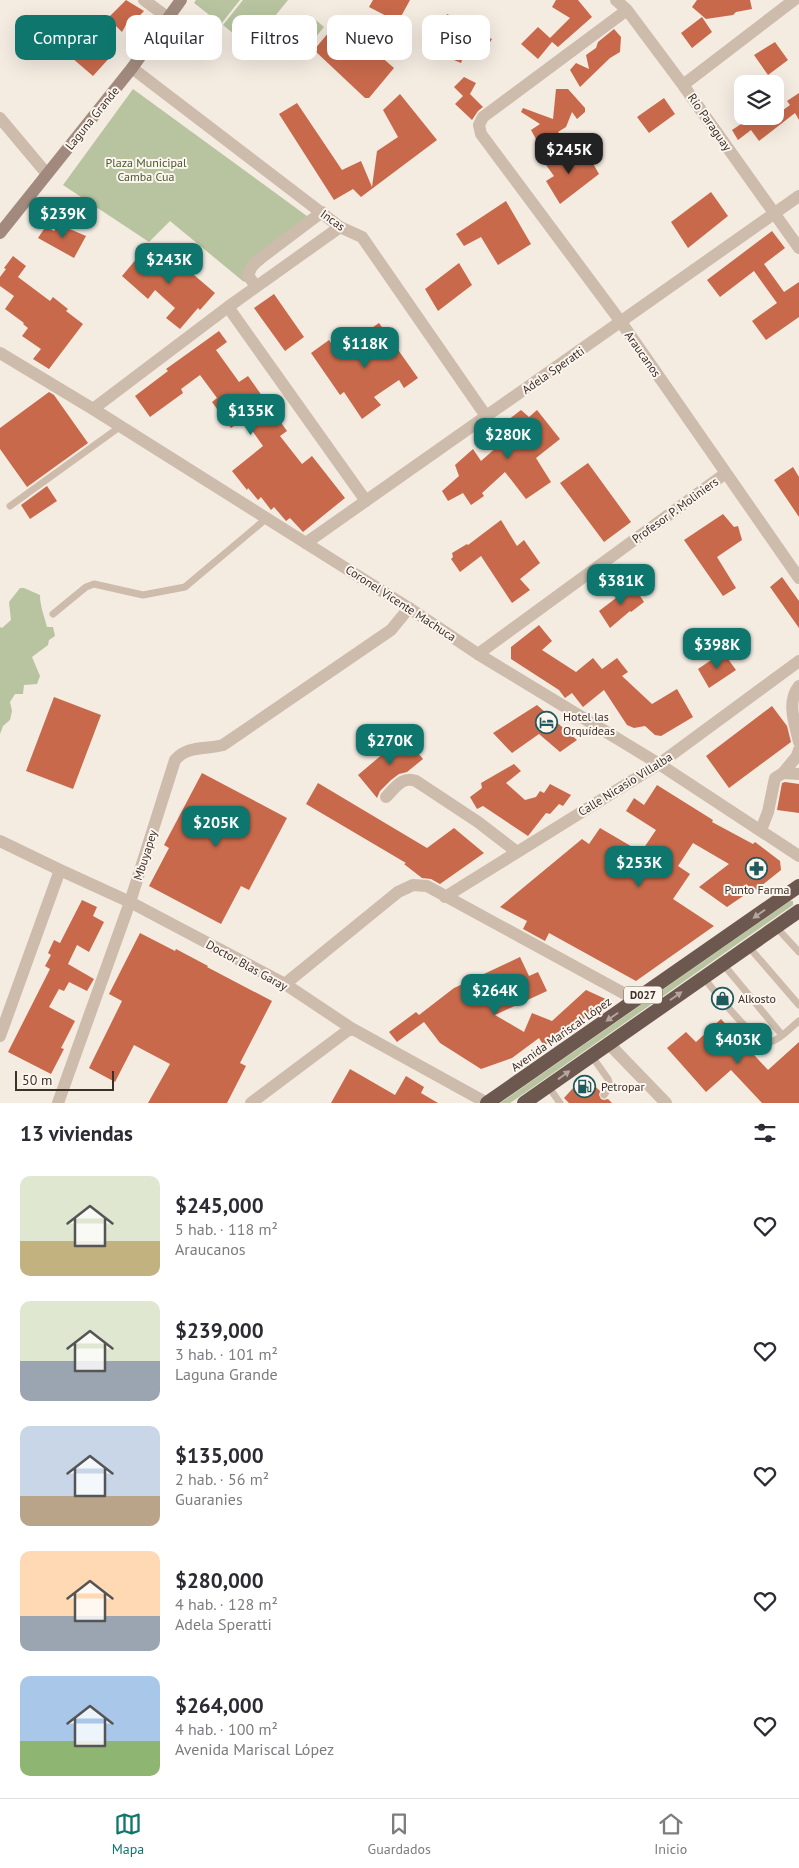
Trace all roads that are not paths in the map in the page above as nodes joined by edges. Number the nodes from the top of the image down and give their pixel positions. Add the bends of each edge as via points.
1 (144, 0) edge
2 (180, 0) edge
3 (616, 0) edge
4 (794, 0) edge
5 (626, 10) junction
6 (163, 15) edge
7 (169, 15) edge
8 (138, 60) edge
9 (132, 68) junction
10 (683, 85) junction
11 (0, 118) edge
12 (48, 174) junction
13 (799, 196) edge
14 (322, 212) junction
15 (775, 214) junction
16 (340, 227) junction
17 (0, 234) edge
18 (799, 248) edge
19 (256, 287) junction
20 (228, 307) junction
21 (621, 322) junction
22 (0, 353) edge
23 (93, 408) junction
24 (486, 416) junction
25 (120, 426) junction
26 (726, 473) junction
27 (366, 501) junction
28 (10, 506) dead end
29 (267, 518) junction
30 (306, 543) junction
31 (799, 578) edge
32 (408, 608) junction
33 (53, 614) dead end
34 (478, 654) junction
35 (799, 661) edge
36 (799, 686) edge
37 (799, 742) edge
38 (799, 750) edge
39 (659, 764) junction
40 (783, 773) junction
41 (799, 774) edge
42 (386, 796) dead end
43 (761, 830) junction
44 (0, 841) edge
45 (516, 852) junction
46 (799, 856) edge
47 (60, 870) junction
48 (799, 886) edge
49 (446, 897) junction
50 (130, 902) junction
51 (799, 911) edge
52 (776, 927) junction
53 (748, 946) junction
54 (799, 952) edge
55 (723, 964) junction
56 (703, 977) junction
57 (285, 984) junction
58 (636, 1000) junction
59 (799, 1005) edge
60 (799, 1021) edge
61 (350, 1028) junction
62 (782, 1035) junction
63 (0, 1036) edge
64 (608, 1043) junction
65 (591, 1055) junction
66 (548, 1086) junction
67 (604, 1095) dead end
68 (58, 1103) edge
69 (251, 1103) edge
70 (487, 1103) edge
71 (524, 1103) edge
72 (560, 1103) edge
73 (666, 1103) edge

1 - 6 street
2 - 7 main road, Laguna Grande
3 - 5 street, Río Paraguay
4 - 10 street
5 - 10 street, Río Paraguay
5 - 21 street, Araucanos via 483,117 479,125 481,134
8 - 9 main road, Laguna Grande
9 - 12 main road, Laguna Grande
9 - 14 street, Incas
10 - 15 street, Río Paraguay
11 - 12 street
12 - 17 main road, Laguna Grande
13 - 15 street, Adela Speratti
14 - 16 street, Incas
14 - 19 street via 253,264 248,275
15 - 18 street, Río Paraguay
15 - 21 street, Adela Speratti
16 - 19 street
16 - 24 street, Incas via 362,237
19 - 20 street
20 - 23 street
20 - 27 street
21 - 24 street, Adela Speratti
21 - 26 street, Araucanos
22 - 23 street, Coronel Vicente Machuca
23 - 25 street, Coronel Vicente Machuca
24 - 27 street, Adela Speratti
25 - 28 lane
25 - 29 street, Coronel Vicente Machuca
26 - 31 street, Araucanos
26 - 34 street, Profesor P. Moliniers
27 - 30 street, Adela Speratti
29 - 30 street, Coronel Vicente Machuca
29 - 33 lane via 184,587 143,595 94,584
30 - 32 street, Coronel Vicente Machuca
32 - 34 street, Coronel Vicente Machuca
32 - 50 street, Mbuyapey via 391,630 223,745 180,754 175,760
34 - 39 street, Coronel Vicente Machuca
35 - 39 street, Calle Nicasio Villalba
36 - 37 street via 792,707
38 - 40 street
39 - 43 street, Coronel Vicente Machuca
39 - 45 street, Calle Nicasio Villalba
40 - 41 street
40 - 43 street via 775,778
42 - 45 street via 404,780 416,781
43 - 46 street, Coronel Vicente Machuca
44 - 47 street, Doctor Blas Garay
45 - 49 street, Calle Nicasio Villalba
47 - 50 street, Doctor Blas Garay
47 - 63 street
48 -> 58 highway, Avenida Mariscal López / D027
49 - 57 street via 427,886 413,885 398,892
49 - 58 street
50 - 57 street, Doctor Blas Garay
50 - 68 street, Mbuyapey
51 - 52 highway, D027
52 - 53 highway, D027
52 - 54 lane
53 - 55 highway, D027
53 - 59 lane
55 - 56 highway, D027
55 - 62 lane
56 - 62 lane via 758,1038 771,1042
64 -> 56 highway, D027
57 - 61 street, Doctor Blas Garay
58 -> 70 highway, Avenida Mariscal López / D027
60 - 62 lane
61 - 69 street
61 - 70 street, Doctor Blas Garay
64 - 65 highway, D027
64 - 73 street
66 -> 65 highway, D027
65 - 67 lane via 608,1079 610,1086
66 - 71 highway, D027
66 - 72 lane

